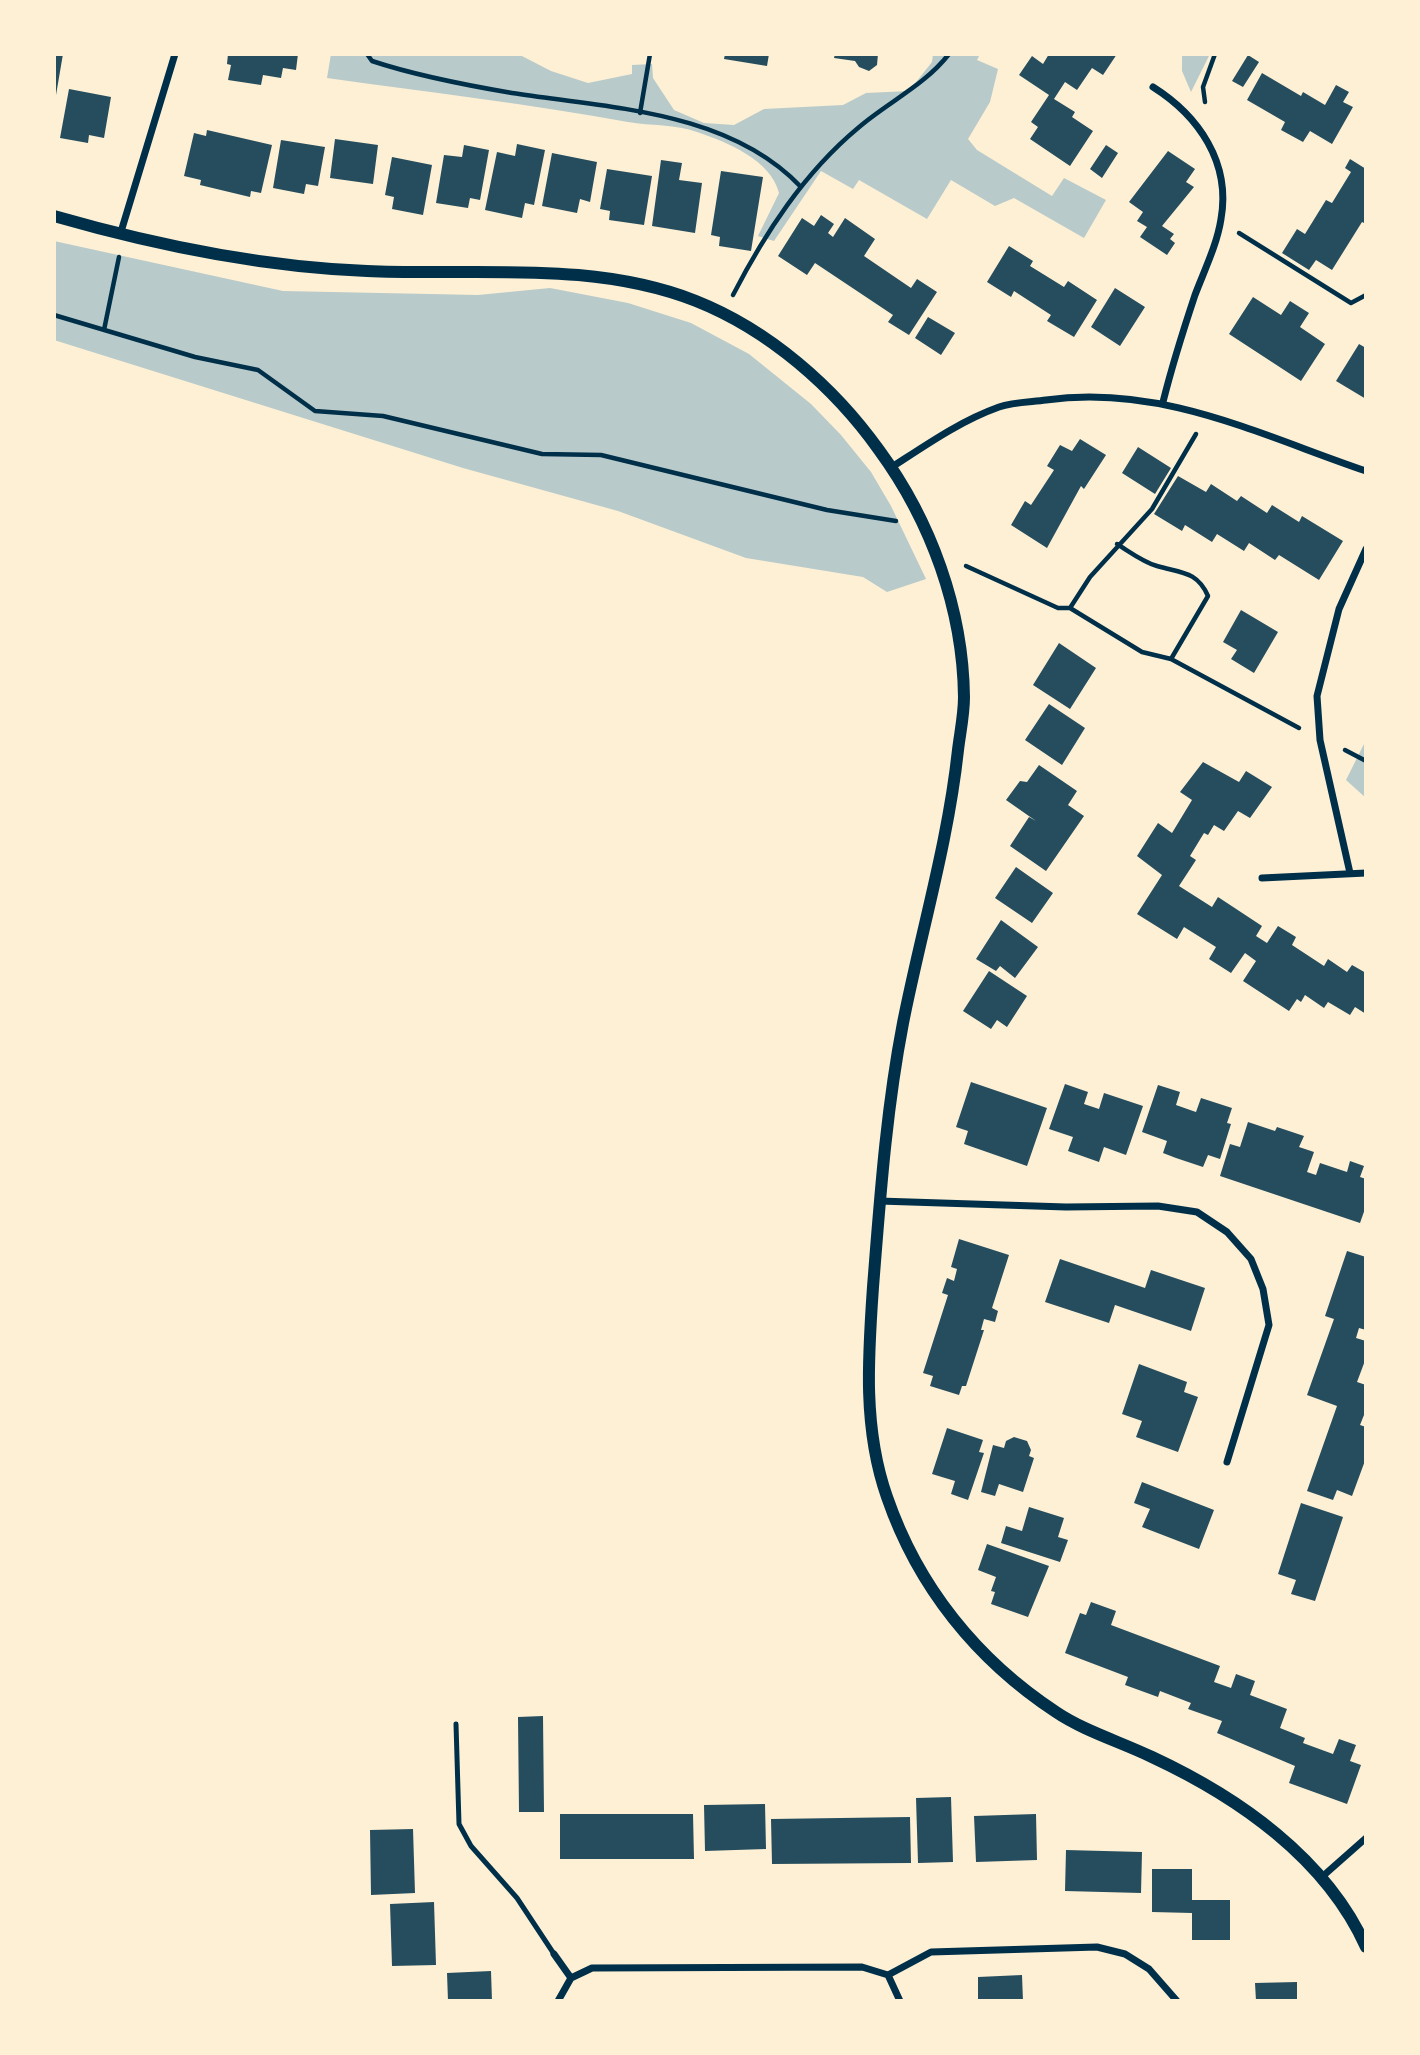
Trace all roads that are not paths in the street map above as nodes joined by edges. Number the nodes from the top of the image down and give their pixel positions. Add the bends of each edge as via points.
1 (174, 54) edge
2 (1153, 87) dead end
3 (54, 216) edge
4 (122, 235) junction
5 (1163, 402) junction
6 (891, 467) junction
7 (1366, 471) edge
8 (1366, 549) edge
9 (1350, 873) junction
10 (1366, 873) edge
11 (1262, 878) dead end
12 (879, 1201) junction
13 (1227, 1462) dead end
14 (456, 1724) dead end
15 (1366, 1838) edge
16 (1323, 1876) junction
17 (1366, 1947) edge
18 (554, 1954) joint
19 (888, 1975) junction
20 (571, 1978) junction
21 (558, 2001) edge
22 (900, 2001) edge
23 (1177, 2001) edge

1 - 4 street
2 - 5 street via 1174,100 1197,125 1219,159 1224,199 1221,222
3 - 4 street
4 - 6 street via 272,263 636,281 700,302 762,336 800,364 860,423
5 - 6 street via 1067,397 1002,406 962,423
5 - 7 street via 1236,422
6 - 12 street via 937,553 960,651 964,701 953,800 889,1106
8 - 9 street via 1339,610 1317,696 1320,740
9 - 10 street
9 - 11 street
12 - 13 street via 1158,1206 1197,1212 1227,1231 1251,1259 1263,1289 1269,1325
12 - 16 street via 867,1360 870,1431 886,1496 921,1578 979,1651 1059,1715 1218,1790
14 - 18 lane via 459,1824
15 - 16 street
16 - 17 street
18 - 20 street
19 - 20 street via 862,1967 592,1968
19 - 22 street
19 - 23 street via 931,1952 1097,1947 1125,1954 1149,1969
20 - 21 street

